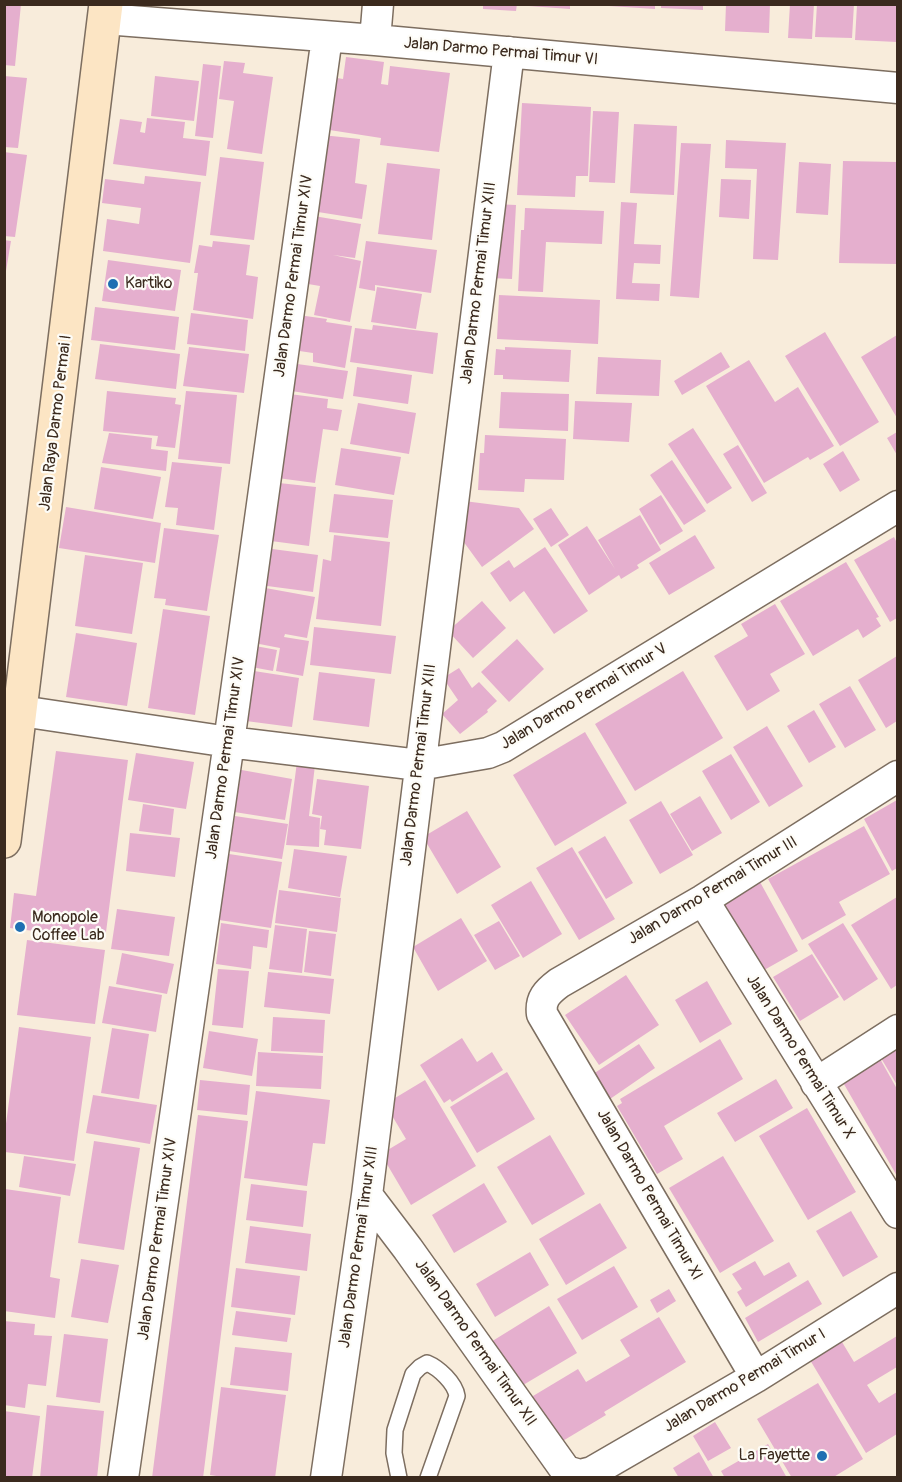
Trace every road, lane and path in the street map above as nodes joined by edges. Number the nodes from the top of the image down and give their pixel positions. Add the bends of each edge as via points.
1 (378, 4) edge
2 (105, 12) edge
3 (327, 37) junction
4 (375, 40) junction
5 (509, 52) junction
6 (897, 88) edge
7 (897, 506) edge
8 (21, 711) junction
9 (229, 742) junction
10 (419, 765) junction
11 (897, 776) edge
12 (4, 841) edge
13 (703, 900) junction
14 (542, 1014) joint
15 (897, 1030) edge
16 (816, 1083) junction
17 (367, 1195) junction
18 (897, 1213) edge
19 (897, 1288) edge
20 (756, 1377) junction
21 (592, 1472) joint
22 (123, 1478) edge
23 (326, 1478) edge
24 (399, 1478) edge
25 (428, 1478) edge

1 - 4 street
2 - 3 street, Jalan Darmo Permai Timur VI
2 - 8 street, Jalan Raya Darmo Permai I
3 - 4 street, Jalan Darmo Permai Timur VI
3 - 9 street, Jalan Darmo Permai Timur XIV
4 - 5 street, Jalan Darmo Permai Timur VI
5 - 6 street, Jalan Darmo Permai Timur VI
5 - 10 street, Jalan Darmo Permai Timur XIII
7 - 10 street, Jalan Darmo Permai Timur V via 503,747
8 - 9 street, Jalan Darmo Permai Timur V
8 - 12 street, Jalan Raya Darmo Permai I
9 - 10 street, Jalan Darmo Permai Timur V
9 - 22 street, Jalan Darmo Permai Timur XIV
10 - 17 street, Jalan Darmo Permai Timur XIII
11 - 13 street, Jalan Darmo Permai Timur III
13 - 14 street, Jalan Darmo Permai Timur III via 559,983 544,997
13 - 16 street, Jalan Darmo Permai Timur X
14 - 20 street, Jalan Darmo Permai Timur XI
15 - 16 street
16 - 18 street, Jalan Darmo Permai Timur X
17 - 21 street, Jalan Darmo Permai Timur XII via 567,1472
17 - 23 street, Jalan Darmo Permai Timur XIII
19 - 20 street, Jalan Darmo Permai Timur I
20 - 21 street, Jalan Darmo Permai Timur I
24 - 25 lane via 395,1430 413,1374 428,1363 455,1388 457,1396

